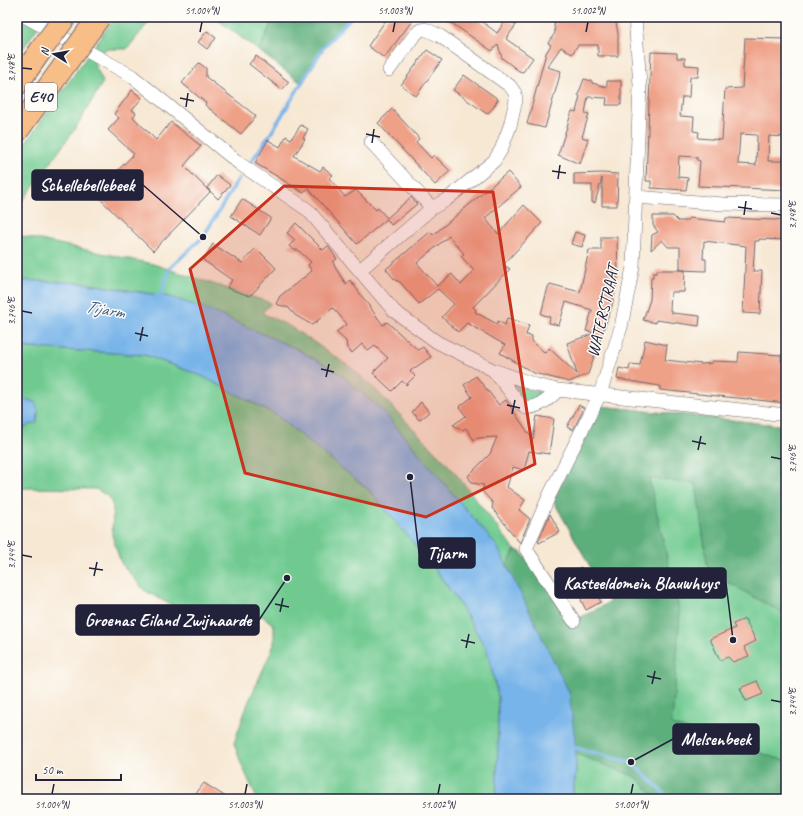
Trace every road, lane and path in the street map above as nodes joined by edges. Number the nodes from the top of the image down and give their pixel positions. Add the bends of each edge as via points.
1 (26, 17) edge
2 (65, 17) edge
3 (99, 17) edge
4 (635, 17) edge
5 (388, 70) dead end
6 (17, 84) edge
7 (17, 131) edge
8 (371, 142) dead end
9 (636, 197) junction
10 (786, 205) edge
11 (432, 208) junction
12 (360, 270) junction
13 (493, 370) junction
14 (558, 390) junction
15 (600, 394) junction
16 (786, 414) edge
17 (574, 621) dead end

1 - 12 street via 132,76 240,164 308,210
2 - 6 highway, E40, bridge
3 - 7 highway, E40, bridge
4 - 9 street, WATERSTRAAT via 640,84
5 - 11 street via 413,37 425,29 453,45 510,86 515,93 516,100 510,126 494,161 446,200
8 - 11 street
9 - 10 street via 723,204
9 - 15 street, WATERSTRAAT via 633,267 628,296
11 - 12 street
12 - 13 street via 394,311 437,342
13 - 14 street
13 - 14 street via 518,402 526,408 535,408
14 - 15 street
15 - 16 street
15 - 17 street, WATERSTRAAT via 550,494 526,549

